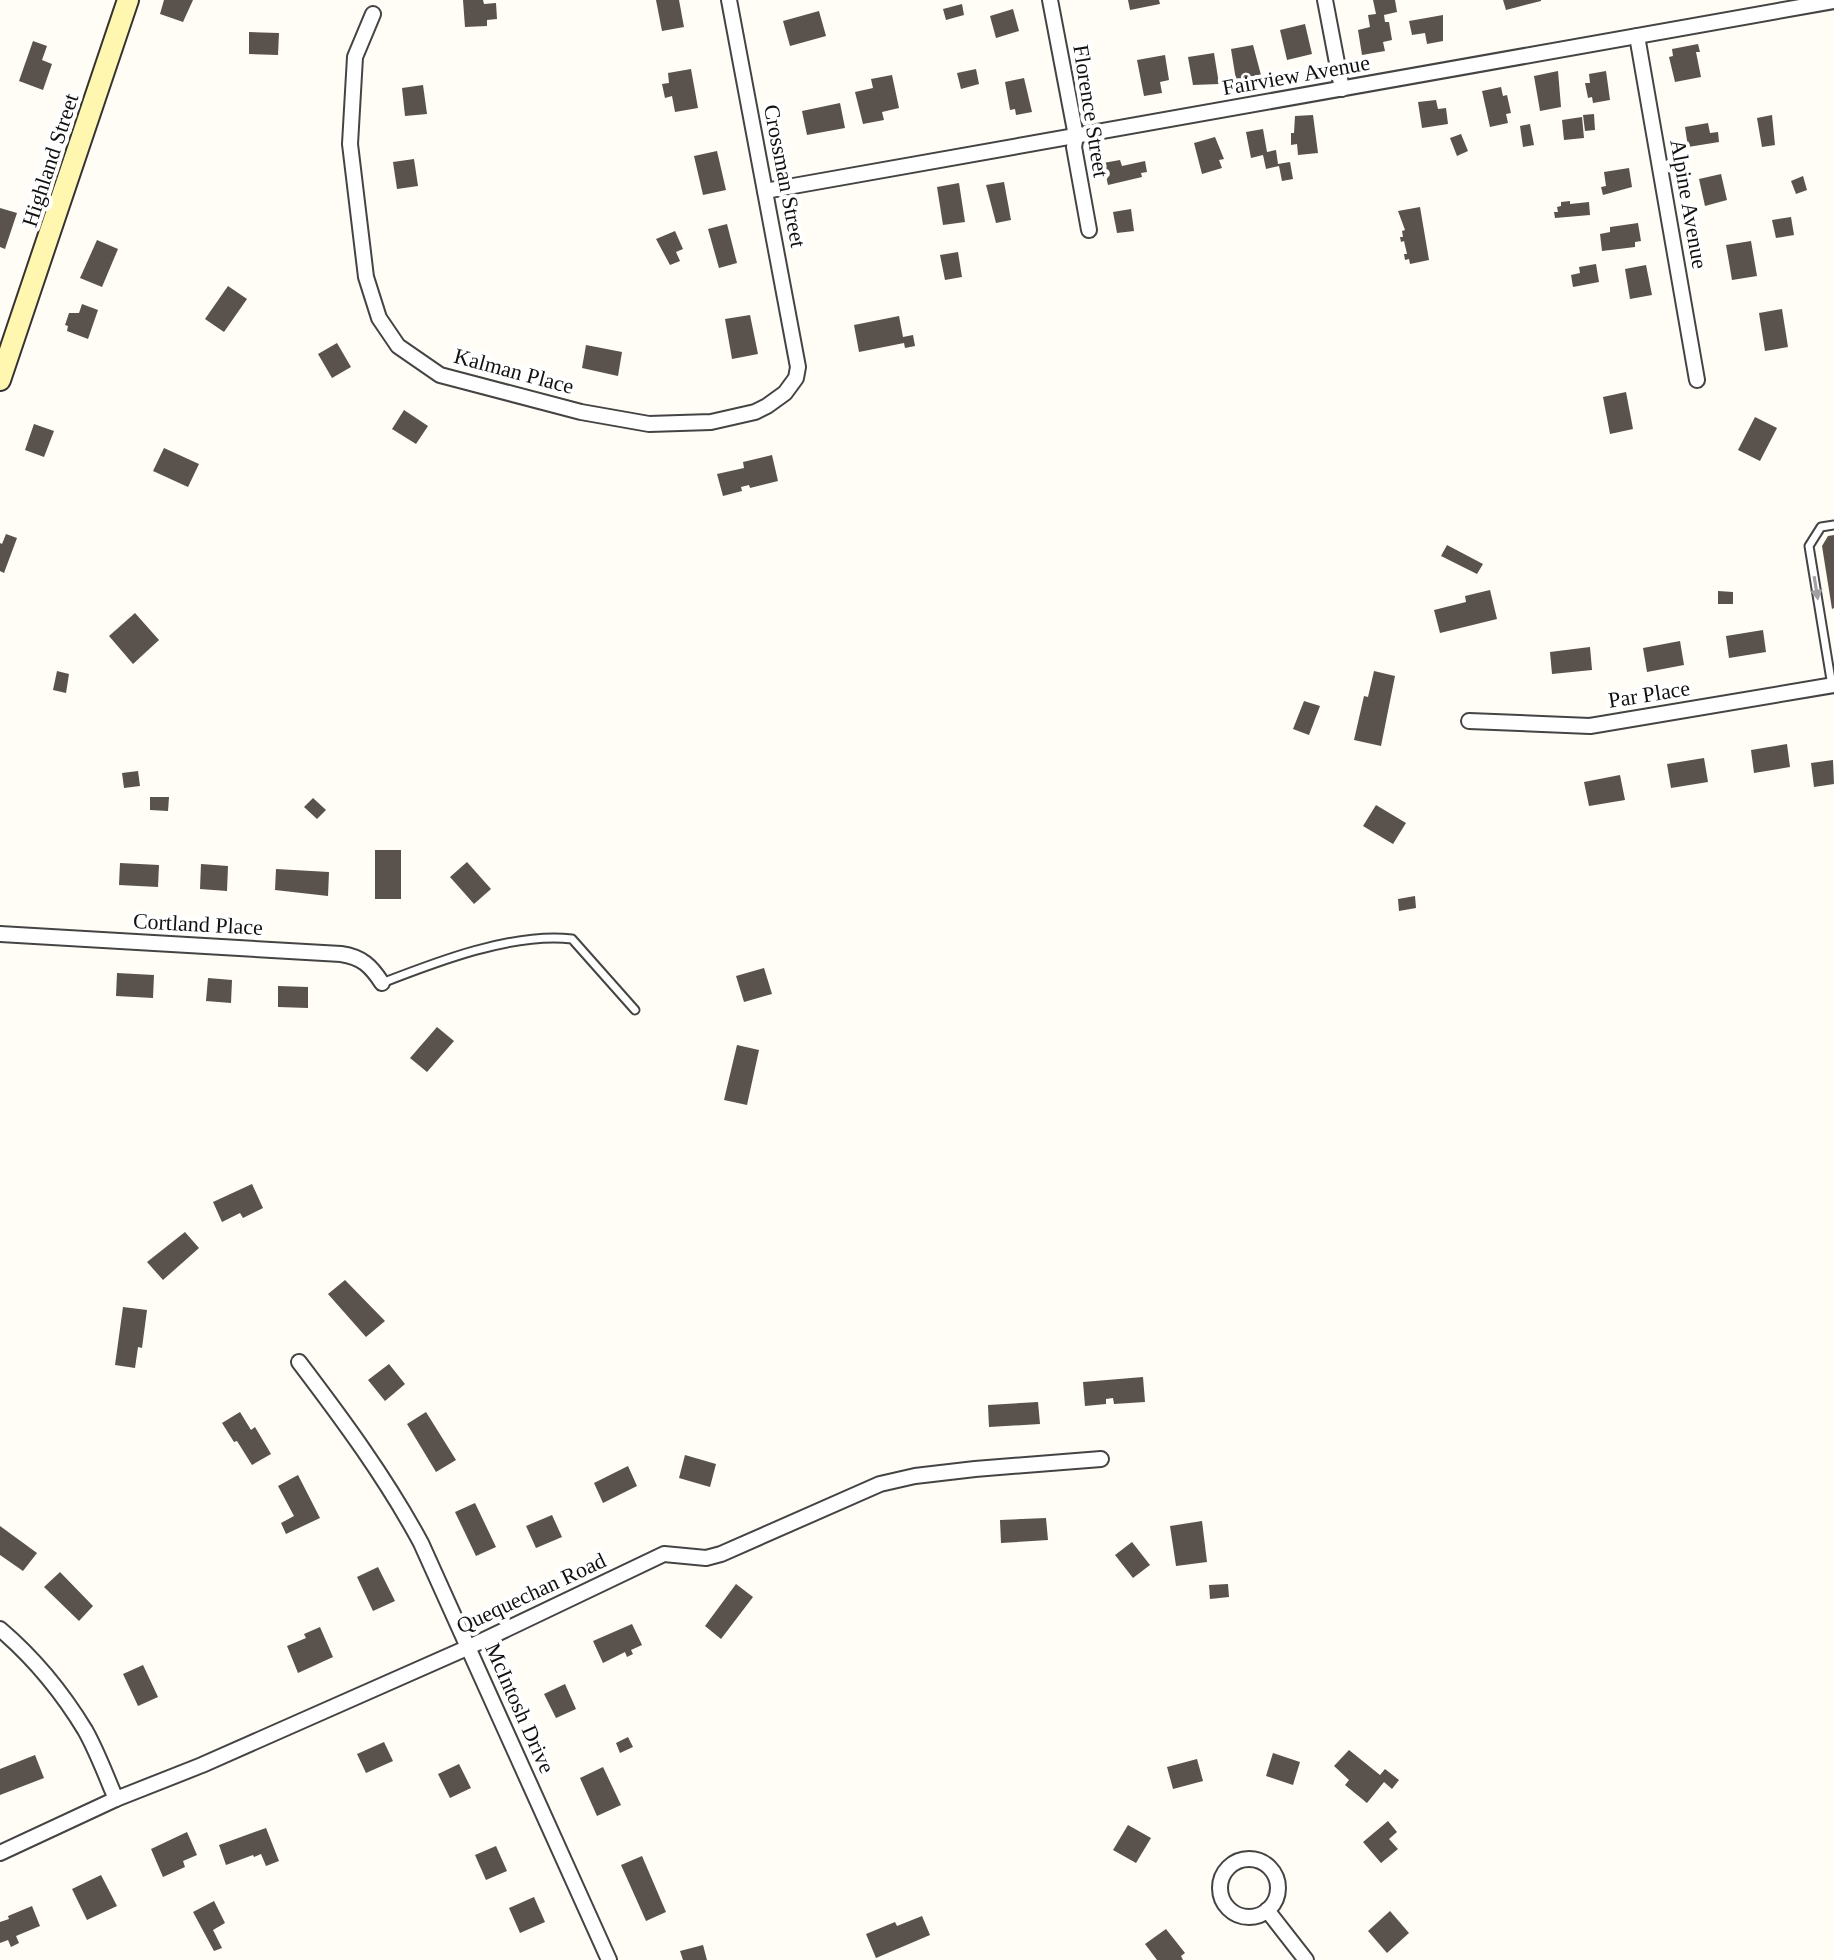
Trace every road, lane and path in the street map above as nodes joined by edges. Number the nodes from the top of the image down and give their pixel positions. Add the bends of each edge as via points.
1 (128, 0) edge
2 (729, 0) edge
3 (1050, 0) edge
4 (1325, 0) edge
5 (1834, 1) edge
6 (373, 14) dead end
7 (1637, 36) junction
8 (1342, 89) junction
9 (1076, 136) junction
10 (765, 191) junction
11 (1089, 230) dead end
12 (797, 360) joint
13 (0, 380) edge
14 (1697, 380) dead end
15 (1834, 525) edge
16 (1833, 685) edge
17 (1469, 721) dead end
18 (0, 934) edge
19 (382, 983) joint
20 (635, 1010) dead end
21 (299, 1362) dead end
22 (1101, 1459) dead end
23 (0, 1629) edge
24 (469, 1647) junction
25 (116, 1799) junction
26 (0, 1853) edge
27 (1267, 1910) junction
28 (609, 1960) edge
29 (1306, 1960) edge

1 - 13 street, Highland Street
2 - 10 street, Crossman Street
3 - 9 street, Florence Street
4 - 8 street
5 - 7 street, Fairview Avenue
6 - 12 street, Kalman Place via 355,57 350,144 373,305 391,337 411,357 440,375 581,412 664,425 727,419 767,406 792,386
7 - 8 street, Fairview Avenue
7 - 14 street, Alpine Avenue
8 - 9 street, Fairview Avenue
9 - 10 street, Fairview Avenue
9 - 11 street, Florence Street
10 - 12 street, Crossman Street
15 -> 16 lane via 1821,527 1809,546
16 - 17 street, Par Place via 1590,726
18 - 19 street, Cortland Place via 341,954 362,959
19 - 20 lane via 452,955 550,937 572,939
21 - 24 street, McIntosh Drive via 397,1499
22 - 24 street, Quequechan Road via 975,1469 880,1484 721,1554 664,1554
23 - 25 street via 62,1697 85,1731
24 - 25 street, Quequechan Road
24 - 28 street, McIntosh Drive
25 - 26 street, Quequechan Road
27 - 27 street via 1244,1916 1227,1907 1220,1884 1229,1867 1253,1859 1270,1868 1277,1893
27 - 29 street

